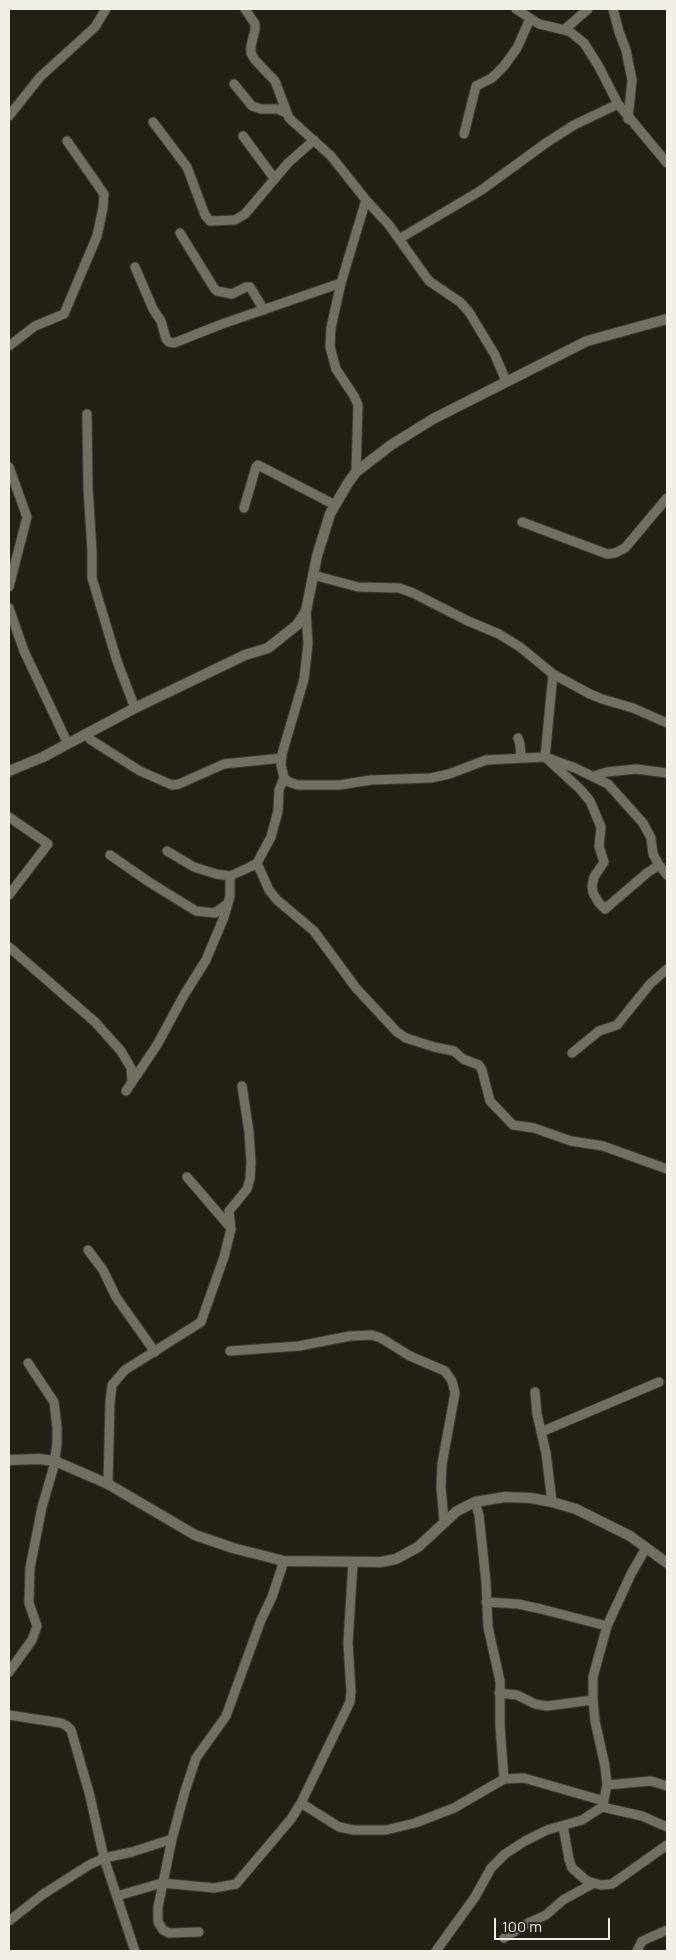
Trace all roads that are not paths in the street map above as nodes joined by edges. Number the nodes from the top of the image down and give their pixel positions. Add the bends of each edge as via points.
1 (106, 9) edge
2 (245, 9) edge
3 (516, 9) edge
4 (588, 9) edge
5 (613, 9) edge
6 (530, 19) junction
7 (564, 30) junction
8 (234, 84) dead end
9 (618, 104) junction
10 (287, 114) junction
11 (9, 116) edge
12 (628, 119) junction
13 (153, 122) dead end
14 (464, 134) dead end
15 (243, 136) dead end
16 (314, 140) junction
17 (67, 141) dead end
18 (667, 162) edge
19 (274, 178) junction
20 (366, 200) junction
21 (180, 233) dead end
22 (399, 239) junction
23 (135, 267) dead end
24 (341, 283) junction
25 (264, 310) junction
26 (667, 318) edge
27 (9, 346) edge
28 (506, 381) junction
29 (87, 414) dead end
30 (9, 467) edge
31 (356, 472) junction
32 (667, 498) edge
33 (335, 505) junction
34 (244, 508) dead end
35 (522, 522) dead end
36 (313, 575) junction
37 (9, 587) edge
38 (9, 608) edge
39 (306, 611) junction
40 (553, 674) junction
41 (135, 708) junction
42 (667, 722) edge
43 (86, 734) junction
44 (518, 738) dead end
45 (68, 744) junction
46 (520, 757) junction
47 (545, 757) junction
48 (282, 758) junction
49 (9, 771) edge
50 (667, 773) edge
51 (594, 776) junction
52 (284, 778) junction
53 (9, 817) edge
54 (166, 851) dead end
55 (110, 855) dead end
56 (257, 863) junction
57 (659, 865) junction
58 (667, 875) edge
59 (230, 876) junction
60 (9, 895) edge
61 (227, 904) junction
62 (9, 948) edge
63 (667, 969) edge
64 (572, 1053) dead end
65 (132, 1082) junction
66 (242, 1086) dead end
67 (126, 1091) dead end
68 (667, 1169) edge
69 (187, 1177) dead end
70 (231, 1229) junction
71 (88, 1250) dead end
72 (230, 1351) dead end
73 (155, 1352) junction
74 (28, 1363) dead end
75 (658, 1382) dead end
76 (535, 1392) dead end
77 (541, 1432) junction
78 (9, 1460) edge
79 (55, 1461) junction
80 (108, 1484) junction
81 (475, 1502) junction
82 (552, 1502) junction
83 (444, 1521) junction
84 (646, 1548) junction
85 (284, 1560) junction
86 (353, 1562) junction
87 (667, 1563) edge
88 (486, 1602) junction
89 (607, 1626) junction
90 (9, 1672) edge
91 (499, 1693) junction
92 (593, 1700) junction
93 (9, 1715) edge
94 (504, 1779) junction
95 (607, 1785) junction
96 (667, 1786) edge
97 (301, 1804) junction
98 (603, 1804) junction
99 (563, 1826) junction
100 (667, 1827) edge
101 (172, 1839) junction
102 (667, 1845) edge
103 (104, 1858) junction
104 (594, 1883) junction
105 (162, 1884) junction
106 (117, 1896) junction
107 (9, 1921) edge
108 (667, 1930) edge
109 (199, 1932) dead end
110 (504, 1938) dead end
111 (135, 1951) edge
112 (436, 1951) edge
113 (637, 1951) edge

1 - 11 street via 95,27 40,77
2 - 10 street via 256,24 251,53 275,82
3 - 6 street
4 - 7 street
5 - 12 street via 632,80
6 - 7 street
6 - 14 street via 517,48 504,66 492,78 476,86
7 - 9 street via 576,36 590,52
8 - 10 street via 252,106
9 - 12 street
9 - 22 street via 566,130 480,191
10 - 16 street
12 - 18 street
13 - 19 street via 187,167 210,222 240,218
15 - 19 street
16 - 19 street
16 - 20 street
17 - 27 street via 104,194 97,236 64,314 35,326
20 - 22 street
20 - 24 street
21 - 25 street via 214,288 232,294 250,287
22 - 28 street via 429,280 469,312 495,355
23 - 25 street via 170,343
24 - 25 street
24 - 31 street via 330,347 336,369 358,405
26 - 28 street via 587,341
28 - 31 street via 433,419
29 - 41 street via 92,578
30 - 37 street via 27,517
31 - 33 street
32 - 35 street via 625,548 615,553 607,554
33 - 34 street via 258,465
33 - 36 street via 326,525
36 - 39 street
36 - 40 street via 358,587 399,588 413,593 468,622 499,634
38 - 45 street via 24,651
39 - 41 street via 297,625 268,648 245,655
39 - 48 street via 308,644 304,679
40 - 42 street via 602,700
40 - 47 street
41 - 43 street
43 - 45 street
43 - 48 street via 140,771 172,785 224,764
44 - 46 street
45 - 49 street
46 - 47 street
46 - 52 street via 486,760 431,778 371,780 339,785 293,784
47 - 51 street
47 - 57 street via 590,801 601,827 599,846 604,862 592,886 598,903 605,909
48 - 52 street
50 - 51 street via 636,769
51 - 57 street via 608,784 643,823
52 - 56 street via 271,837
53 - 60 street via 48,844
54 - 59 street via 206,872
55 - 61 street via 196,911 215,913
56 - 59 street
56 - 68 street via 277,900 314,932 356,988 397,1032 434,1048 454,1051 480,1065 490,1101 512,1126 534,1128 570,1141 603,1146
57 - 58 street
59 - 61 street
61 - 65 street via 206,960
62 - 65 street via 95,1022 121,1050 131,1068
63 - 64 street via 650,984 617,1025 599,1031
65 - 67 street
66 - 70 street via 251,1171 247,1189 229,1211
69 - 70 street
70 - 73 street via 201,1322
71 - 73 street
72 - 83 street via 299,1346 372,1335 444,1371 452,1380 455,1392 442,1464
73 - 80 street via 125,1370 112,1385
74 - 79 street via 54,1402 57,1427
75 - 77 street
76 - 77 street
77 - 82 street
78 - 79 street
79 - 80 street
79 - 90 street via 30,1568 29,1603 36,1629
80 - 85 street via 195,1535
81 - 82 street via 505,1497
81 - 83 street
81 - 88 street via 480,1524
82 - 84 street via 594,1517
83 - 86 street via 418,1547 401,1557 382,1562
84 - 87 street
84 - 89 street
85 - 86 street
85 - 101 street via 226,1716 196,1758
86 - 97 street via 348,1643 350,1702
88 - 89 street via 518,1604
88 - 91 street via 499,1674
89 - 92 street via 593,1676
91 - 92 street via 547,1706
91 - 94 street
92 - 95 street
93 - 103 street via 61,1723 69,1728 89,1792
94 - 97 street via 454,1808 386,1830 339,1827
94 - 98 street via 524,1778
95 - 96 street via 651,1781
95 - 98 street
97 - 105 street via 236,1884 214,1888
98 - 99 street via 582,1820
98 - 100 street
99 - 104 street via 572,1868
99 - 112 street via 525,1841 494,1864
101 - 103 street
101 - 105 street
102 - 104 street via 612,1884
103 - 106 street
103 - 107 street via 42,1895
104 - 110 street
105 - 106 street
105 - 109 street via 157,1917 163,1930 179,1934
106 - 111 street
108 - 113 street via 642,1941

